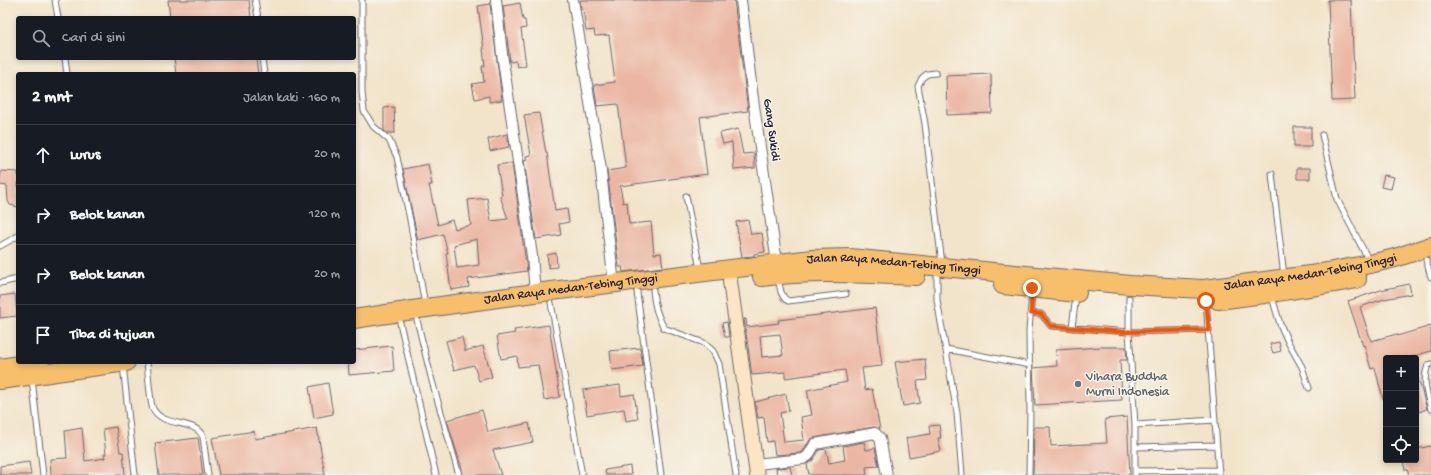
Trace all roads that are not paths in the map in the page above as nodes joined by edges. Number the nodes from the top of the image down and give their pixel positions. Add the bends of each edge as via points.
1 (55, 0) edge
2 (255, 0) edge
3 (362, 0) edge
4 (496, 0) edge
5 (573, 0) edge
6 (741, 0) edge
7 (58, 16) edge
8 (258, 16) edge
9 (65, 60) edge
10 (262, 60) edge
11 (67, 72) edge
12 (264, 72) edge
13 (936, 73) dead end
14 (1322, 135) dead end
15 (1272, 174) dead end
16 (686, 196) dead end
17 (16, 237) edge
18 (0, 246) edge
19 (1429, 255) edge
20 (1370, 264) junction
21 (777, 269) junction
22 (701, 272) junction
23 (940, 272) junction
24 (1431, 277) edge
25 (16, 279) edge
26 (1284, 279) junction
27 (730, 281) junction
28 (0, 283) edge
29 (614, 284) junction
30 (1032, 288) junction
31 (645, 291) junction
32 (535, 293) junction
33 (1076, 293) junction
34 (846, 294) dead end
35 (1271, 294) junction
36 (1129, 298) junction
37 (1206, 301) junction
38 (551, 303) junction
39 (1031, 313) junction
40 (414, 317) junction
41 (356, 319) edge
42 (1072, 328) junction
43 (356, 330) edge
44 (1209, 330) junction
45 (1129, 332) junction
46 (946, 349) junction
47 (111, 364) edge
48 (125, 364) edge
49 (147, 364) edge
50 (1431, 364) edge
51 (1030, 365) junction
52 (0, 368) edge
53 (36, 369) edge
54 (0, 380) edge
55 (1309, 388) dead end
56 (1431, 409) edge
57 (1215, 420) junction
58 (1135, 425) junction
59 (1217, 445) junction
60 (1135, 447) junction
61 (756, 470) edge
62 (1219, 472) edge
63 (1135, 473) edge
64 (43, 475) edge
65 (135, 475) edge
66 (208, 475) edge
67 (436, 475) edge
68 (459, 475) edge
69 (582, 475) edge
70 (661, 475) edge
71 (736, 475) edge
72 (887, 475) edge
73 (962, 475) edge
74 (1029, 475) edge

1 - 7 lane
2 - 8 lane
3 - 40 lane via 364,111 373,126 389,140 397,157 410,220
4 - 32 street
5 - 29 street via 600,163
6 - 21 street, Gang Sukidi
9 - 11 lane
10 - 12 lane
13 - 23 lane via 926,74 918,86 925,124
14 - 20 lane via 1337,199
15 - 26 lane
16 - 22 lane
17 - 18 lane
19 - 20 highway, Jalan Raya Medan-Tebing Tinggi via 1395,258
19 - 24 lane
19 - 35 highway, Jalan Raya Medan-Tebing Tinggi via 1374,275
20 - 26 highway, Jalan Raya Medan-Tebing Tinggi
21 - 22 highway, Jalan Raya Medan-Tebing Tinggi
21 - 23 highway, Jalan Raya Medan-Tebing Tinggi
21 - 27 highway, Jalan Raya Medan-Tebing Tinggi
21 - 34 lane via 782,295 788,301
22 - 29 highway, Jalan Raya Medan-Tebing Tinggi
23 - 26 highway, Jalan Raya Medan-Tebing Tinggi via 1204,289
23 - 30 highway, Jalan Raya Medan-Tebing Tinggi
23 - 46 lane via 937,300
25 - 28 lane
27 - 31 highway, Jalan Raya Medan-Tebing Tinggi
27 - 61 street
29 - 32 highway, Jalan Raya Medan-Tebing Tinggi
30 - 33 highway, Jalan Raya Medan-Tebing Tinggi
30 - 39 lane
31 - 38 highway, Jalan Raya Medan-Tebing Tinggi
31 - 70 lane
31 - 71 lane via 654,301 664,328 704,342 713,351 719,364
32 - 40 highway, Jalan Raya Medan-Tebing Tinggi
33 - 36 highway, Jalan Raya Medan-Tebing Tinggi
33 - 42 lane
35 - 37 highway, Jalan Raya Medan-Tebing Tinggi
35 - 55 lane via 1280,324 1302,367
36 - 37 highway, Jalan Raya Medan-Tebing Tinggi
36 - 45 lane
37 - 44 lane
38 - 40 highway, Jalan Raya Medan-Tebing Tinggi
38 - 69 lane
39 - 42 lane via 1041,314 1051,326
39 - 51 lane
40 - 41 highway, Jalan Raya Medan-Tebing Tinggi
40 - 43 highway, Jalan Raya Medan-Tebing Tinggi
40 - 67 lane
40 - 68 lane
42 - 45 lane
44 - 45 lane
44 - 57 lane
45 - 58 lane
46 - 51 lane
46 - 73 lane via 957,413
47 - 53 highway via 54,372
48 - 65 lane via 123,372
49 - 66 lane via 153,408 168,421 196,427 201,431
50 - 56 lane via 1424,375
51 - 74 lane
52 - 53 highway
53 - 54 highway
53 - 64 lane
57 - 58 lane
57 - 59 lane
58 - 60 lane
59 - 60 lane
59 - 62 lane
60 - 63 lane
61 - 72 street via 803,459 808,456 815,444 875,433 880,438
62 - 63 lane

